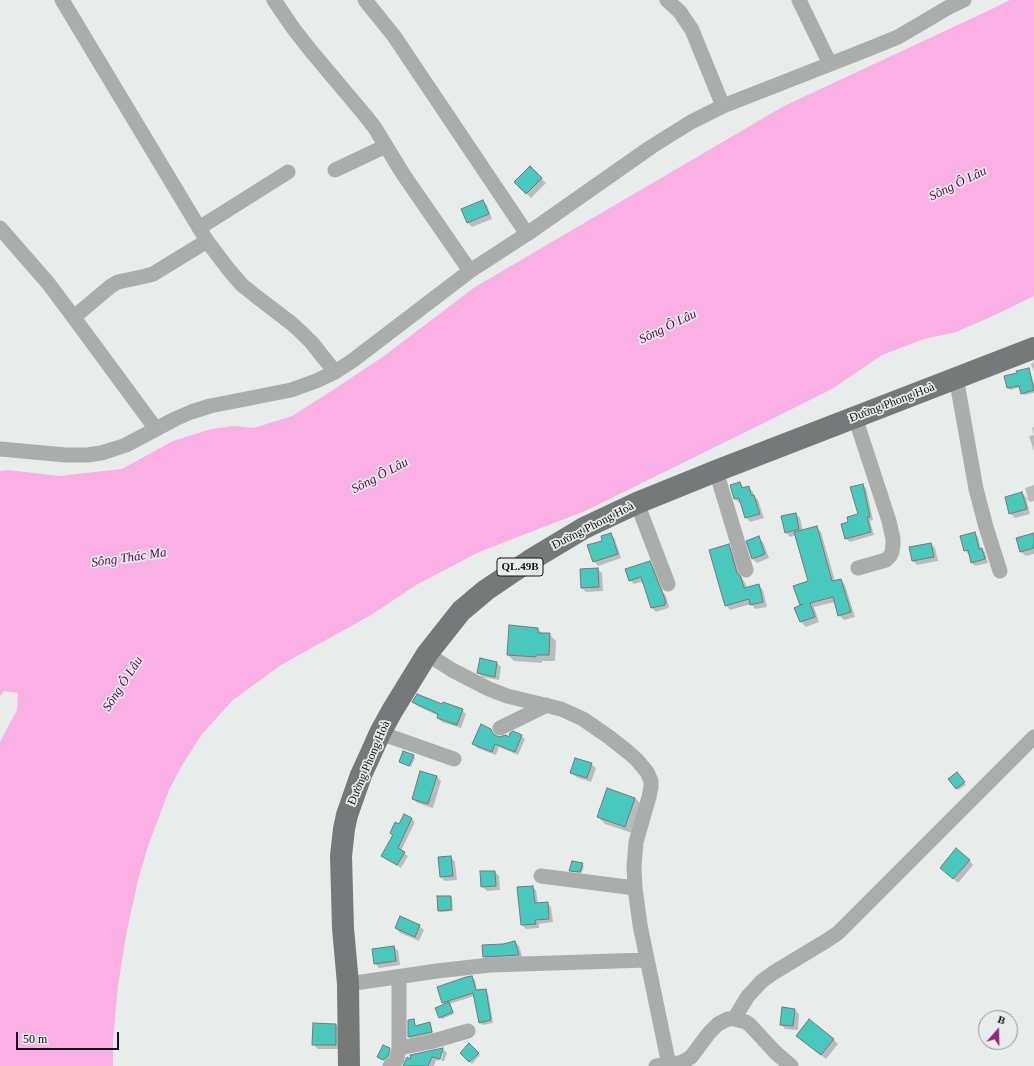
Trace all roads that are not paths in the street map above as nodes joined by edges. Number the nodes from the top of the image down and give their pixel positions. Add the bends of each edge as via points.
1 (62, 0) edge
2 (274, 0) edge
3 (365, 0) edge
4 (667, 0) edge
5 (799, 0) edge
6 (964, 0) edge
7 (830, 64) junction
8 (723, 106) junction
9 (386, 146) junction
10 (335, 170) dead end
11 (288, 172) dead end
12 (0, 228) edge
13 (203, 234) junction
14 (527, 234) junction
15 (470, 271) junction
16 (74, 317) junction
17 (1034, 348) edge
18 (335, 372) junction
19 (956, 377) junction
20 (855, 418) junction
21 (156, 429) junction
22 (0, 449) edge
23 (716, 471) junction
24 (637, 503) junction
25 (858, 568) dead end
26 (746, 570) dead end
27 (1000, 570) dead end
28 (668, 584) dead end
29 (427, 654) junction
30 (547, 706) junction
31 (500, 728) dead end
32 (380, 733) junction
33 (1034, 737) edge
34 (454, 759) dead end
35 (541, 876) dead end
36 (635, 888) junction
37 (647, 960) junction
38 (399, 977) junction
39 (348, 984) junction
40 (734, 1019) junction
41 (468, 1031) dead end
42 (399, 1048) junction
43 (685, 1063) edge
44 (663, 1065) edge
45 (349, 1066) edge
46 (390, 1066) edge
47 (791, 1066) edge

1 - 13 street
2 - 9 street via 311,51 375,128
3 - 14 street via 394,36
4 - 8 street via 680,12 692,30
5 - 7 street
6 - 7 street via 898,37
7 - 8 street
8 - 14 street via 651,147
9 - 10 street
9 - 15 street
11 - 13 street
12 - 16 street
13 - 16 street via 153,274 118,282
13 - 18 street via 242,285 301,332
14 - 15 street
15 - 18 street
16 - 21 street
17 - 19 main road, Đường Phong Hoà / QL.49B
18 - 21 street via 291,390 191,412
19 - 20 main road, Đường Phong Hoà / QL.49B
19 - 27 street via 976,489
20 - 23 main road, Đường Phong Hoà / QL.49B
20 - 25 street via 889,521 894,545 886,560
21 - 22 street via 114,449 87,454 66,455
23 - 24 main road, Đường Phong Hoà / QL.49B
23 - 26 street
24 - 28 street
24 - 29 main road, Đường Phong Hoà / QL.49B via 584,528 486,590 461,611
29 - 30 street via 489,689
29 - 32 main road, Đường Phong Hoà / QL.49B
30 - 31 street
30 - 36 street via 573,714 594,726 628,752 643,767 651,781 651,791 634,854
32 - 34 street
32 - 39 main road, Đường Phong Hoà / QL.49B via 351,801 344,829 341,873
33 - 40 street via 838,933 762,981
35 - 36 street
36 - 37 street
37 - 38 street via 490,965
37 - 44 street
38 - 39 street
38 - 42 street
39 - 45 main road, Đường Phong Hoà / QL.49B
40 - 43 street via 718,1024
40 - 47 street via 750,1025
41 - 42 street
42 - 46 street via 397,1059
43 - 44 street

